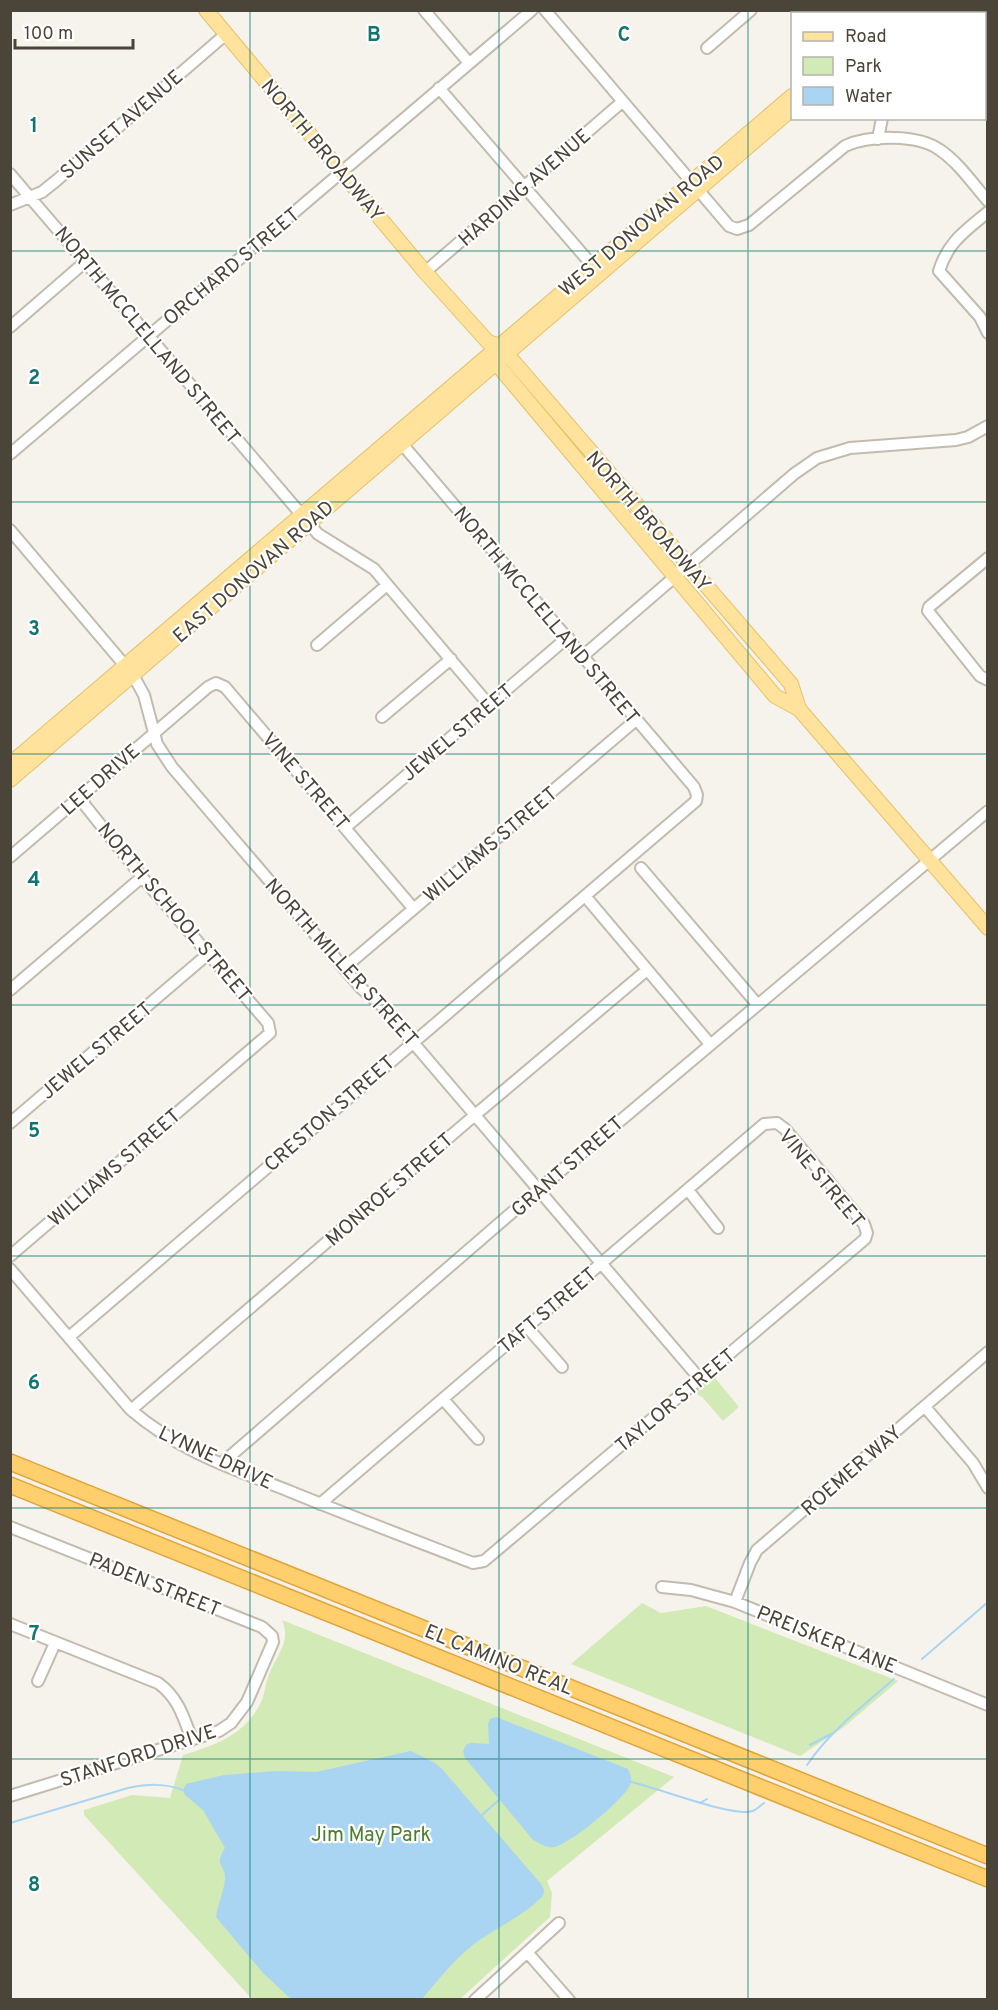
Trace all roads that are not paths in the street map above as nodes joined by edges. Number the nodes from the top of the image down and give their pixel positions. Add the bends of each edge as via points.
1 (207, 10) edge
2 (424, 10) edge
3 (532, 10) edge
4 (545, 10) edge
5 (751, 10) edge
6 (226, 34) junction
7 (707, 48) dead end
8 (469, 63) junction
9 (440, 88) junction
10 (791, 97) edge
11 (622, 102) junction
12 (791, 110) edge
13 (882, 120) edge
14 (879, 139) junction
15 (342, 172) junction
16 (10, 174) edge
17 (524, 186) junction
18 (695, 186) junction
19 (30, 198) junction
20 (987, 201) edge
21 (10, 206) edge
22 (987, 212) edge
23 (85, 262) junction
24 (597, 270) junction
25 (425, 272) junction
26 (10, 327) edge
27 (987, 333) edge
28 (148, 337) junction
29 (496, 352) junction
30 (987, 426) edge
31 (398, 440) junction
32 (10, 454) edge
33 (305, 520) junction
34 (12, 535) edge
35 (987, 558) edge
36 (688, 566) junction
37 (675, 576) junction
38 (387, 585) junction
39 (568, 637) junction
40 (317, 645) dead end
41 (583, 656) junction
42 (451, 659) junction
43 (129, 670) junction
44 (987, 680) edge
45 (190, 701) joint
46 (489, 705) junction
47 (799, 709) junction
48 (382, 717) dead end
49 (636, 720) junction
50 (154, 732) junction
51 (10, 764) edge
52 (10, 780) edge
53 (83, 794) junction
54 (697, 795) joint
55 (987, 811) edge
56 (346, 827) junction
57 (10, 857) edge
58 (930, 860) junction
59 (641, 868) dead end
60 (142, 877) junction
61 (585, 896) junction
62 (413, 908) junction
63 (987, 928) edge
64 (208, 954) junction
65 (344, 968) junction
66 (647, 970) junction
67 (10, 990) edge
68 (757, 1004) junction
69 (270, 1029) joint
70 (413, 1042) junction
71 (710, 1044) junction
72 (475, 1115) junction
73 (10, 1123) edge
74 (777, 1123) joint
75 (538, 1190) junction
76 (688, 1190) junction
77 (718, 1228) dead end
78 (867, 1233) joint
79 (10, 1256) edge
80 (601, 1264) junction
81 (10, 1269) edge
82 (526, 1327) junction
83 (69, 1337) junction
84 (987, 1352) edge
85 (562, 1367) dead end
86 (699, 1378) junction
87 (443, 1399) junction
88 (925, 1407) junction
89 (131, 1410) junction
90 (478, 1439) dead end
91 (10, 1462) edge
92 (221, 1464) junction
93 (10, 1485) edge
94 (987, 1488) edge
95 (320, 1504) junction
96 (10, 1527) edge
97 (479, 1564) joint
98 (662, 1587) dead end
99 (735, 1602) junction
100 (10, 1624) edge
101 (55, 1643) junction
102 (266, 1661) joint
103 (38, 1681) dead end
104 (987, 1705) edge
105 (192, 1740) junction
106 (10, 1796) edge
107 (987, 1856) edge
108 (987, 1878) edge
109 (559, 1923) dead end
110 (527, 1952) junction
111 (475, 2000) edge
112 (569, 2000) edge

1 - 6 main road, NORTH BROADWAY
2 - 8 street
3 - 8 street, ORCHARD STREET
4 - 11 street
5 - 7 street
6 - 15 main road, NORTH BROADWAY
6 - 19 street, SUNSET AVENUE via 57,180
8 - 9 street, ORCHARD STREET
9 - 15 street, ORCHARD STREET
9 - 17 street
10 - 18 main road, WEST DONOVAN ROAD
11 - 17 street, HARDING AVENUE
11 - 18 street
12 - 18 main road, WEST DONOVAN ROAD
13 - 14 street
14 - 18 street via 845,146 742,228 729,226
14 - 20 street via 934,146 952,160
15 - 25 main road, NORTH BROADWAY
15 - 28 street, ORCHARD STREET
16 - 19 street, NORTH MCCLELLAND STREET
17 - 24 street
17 - 25 street, HARDING AVENUE
18 - 24 main road, WEST DONOVAN ROAD
19 - 21 street, SUNSET AVENUE
19 - 23 street, NORTH MCCLELLAND STREET
22 - 27 street via 952,242 939,271 980,317
23 - 26 street
23 - 28 street, NORTH MCCLELLAND STREET
24 - 29 main road, WEST DONOVAN ROAD
25 - 29 main road, NORTH BROADWAY
28 - 32 street, ORCHARD STREET
28 - 33 street, NORTH MCCLELLAND STREET
29 - 31 main road, EAST DONOVAN ROAD
29 - 36 main road, NORTH BROADWAY
29 - 37 main road, NORTH BROADWAY
30 - 36 street via 956,440 850,447 817,458
31 - 33 main road, EAST DONOVAN ROAD
31 - 39 street, NORTH MCCLELLAND STREET
33 - 38 street, NORTH MCCLELLAND STREET via 318,534 374,569
33 - 43 main road, EAST DONOVAN ROAD
34 - 43 street, NORTH MILLER STREET
35 - 44 street via 928,611
36 - 37 street
36 - 47 main road, NORTH BROADWAY via 791,684
37 - 41 street
37 - 47 main road, NORTH BROADWAY via 775,696
38 - 40 street
38 - 42 street, NORTH MCCLELLAND STREET
39 - 41 street, NORTH MCCLELLAND STREET
39 - 46 street, JEWEL STREET
41 - 49 street, NORTH MCCLELLAND STREET
42 - 46 street, NORTH MCCLELLAND STREET
42 - 48 street
43 - 50 street, NORTH MILLER STREET via 144,695
43 - 51 main road, EAST DONOVAN ROAD
43 - 52 main road, EAST DONOVAN ROAD
45 - 50 street, LEE DRIVE
45 - 56 street, VINE STREET via 216,683 225,687
46 - 56 street, JEWEL STREET
47 - 58 main road, NORTH BROADWAY
49 - 54 street, NORTH MCCLELLAND STREET
49 - 62 street, WILLIAMS STREET
50 - 53 street, LEE DRIVE
50 - 65 street, NORTH MILLER STREET via 172,767
53 - 57 street, LEE DRIVE
53 - 60 street, NORTH SCHOOL STREET via 84,804
54 - 61 street, CRESTON STREET via 693,804
55 - 58 street, GRANT STREET
56 - 62 street, VINE STREET
58 - 63 main road, NORTH BROADWAY
58 - 68 street, GRANT STREET
59 - 68 street
60 - 64 street, NORTH SCHOOL STREET
60 - 67 street
61 - 66 street
61 - 70 street, CRESTON STREET
62 - 65 street, WILLIAMS STREET
64 - 69 street, NORTH SCHOOL STREET
64 - 73 street, JEWEL STREET
65 - 70 street, NORTH MILLER STREET
66 - 71 street
66 - 72 street, MONROE STREET
68 - 71 street, GRANT STREET
69 - 79 street, WILLIAMS STREET via 261,1041
70 - 72 street, NORTH MILLER STREET
70 - 83 street, CRESTON STREET
71 - 75 street, GRANT STREET
72 - 75 street, NORTH MILLER STREET
72 - 89 street, MONROE STREET
74 - 76 street, TAFT STREET via 764,1124
74 - 78 street, VINE STREET via 864,1224
75 - 80 street, NORTH MILLER STREET
75 - 92 street, GRANT STREET
76 - 77 street
76 - 80 street, TAFT STREET
78 - 86 street, TAYLOR STREET via 865,1239
80 - 82 street, TAFT STREET
80 - 86 street, NORTH MILLER STREET
81 - 83 street, LYNNE DRIVE
82 - 85 street
82 - 87 street, TAFT STREET
83 - 89 street, LYNNE DRIVE
84 - 88 street, ROEMER WAY
86 - 97 street, TAYLOR STREET
87 - 90 street
87 - 95 street, TAFT STREET
88 - 94 street via 973,1463
88 - 99 street, ROEMER WAY via 757,1550
89 - 92 street, LYNNE DRIVE via 177,1443
91 - 107 highway, EL CAMINO REAL
92 - 95 street, LYNNE DRIVE
93 - 108 highway, EL CAMINO REAL
95 - 97 street, LYNNE DRIVE
96 - 102 street, PADEN STREET via 262,1627 273,1642
98 - 99 street, PREISKER LANE
99 - 104 street, PREISKER LANE
100 - 101 street
101 - 103 street
101 - 105 street via 158,1683 180,1708
102 - 105 street, STANFORD DRIVE via 240,1714 219,1731
105 - 106 street, STANFORD DRIVE
109 - 110 street
110 - 111 street
110 - 112 street

